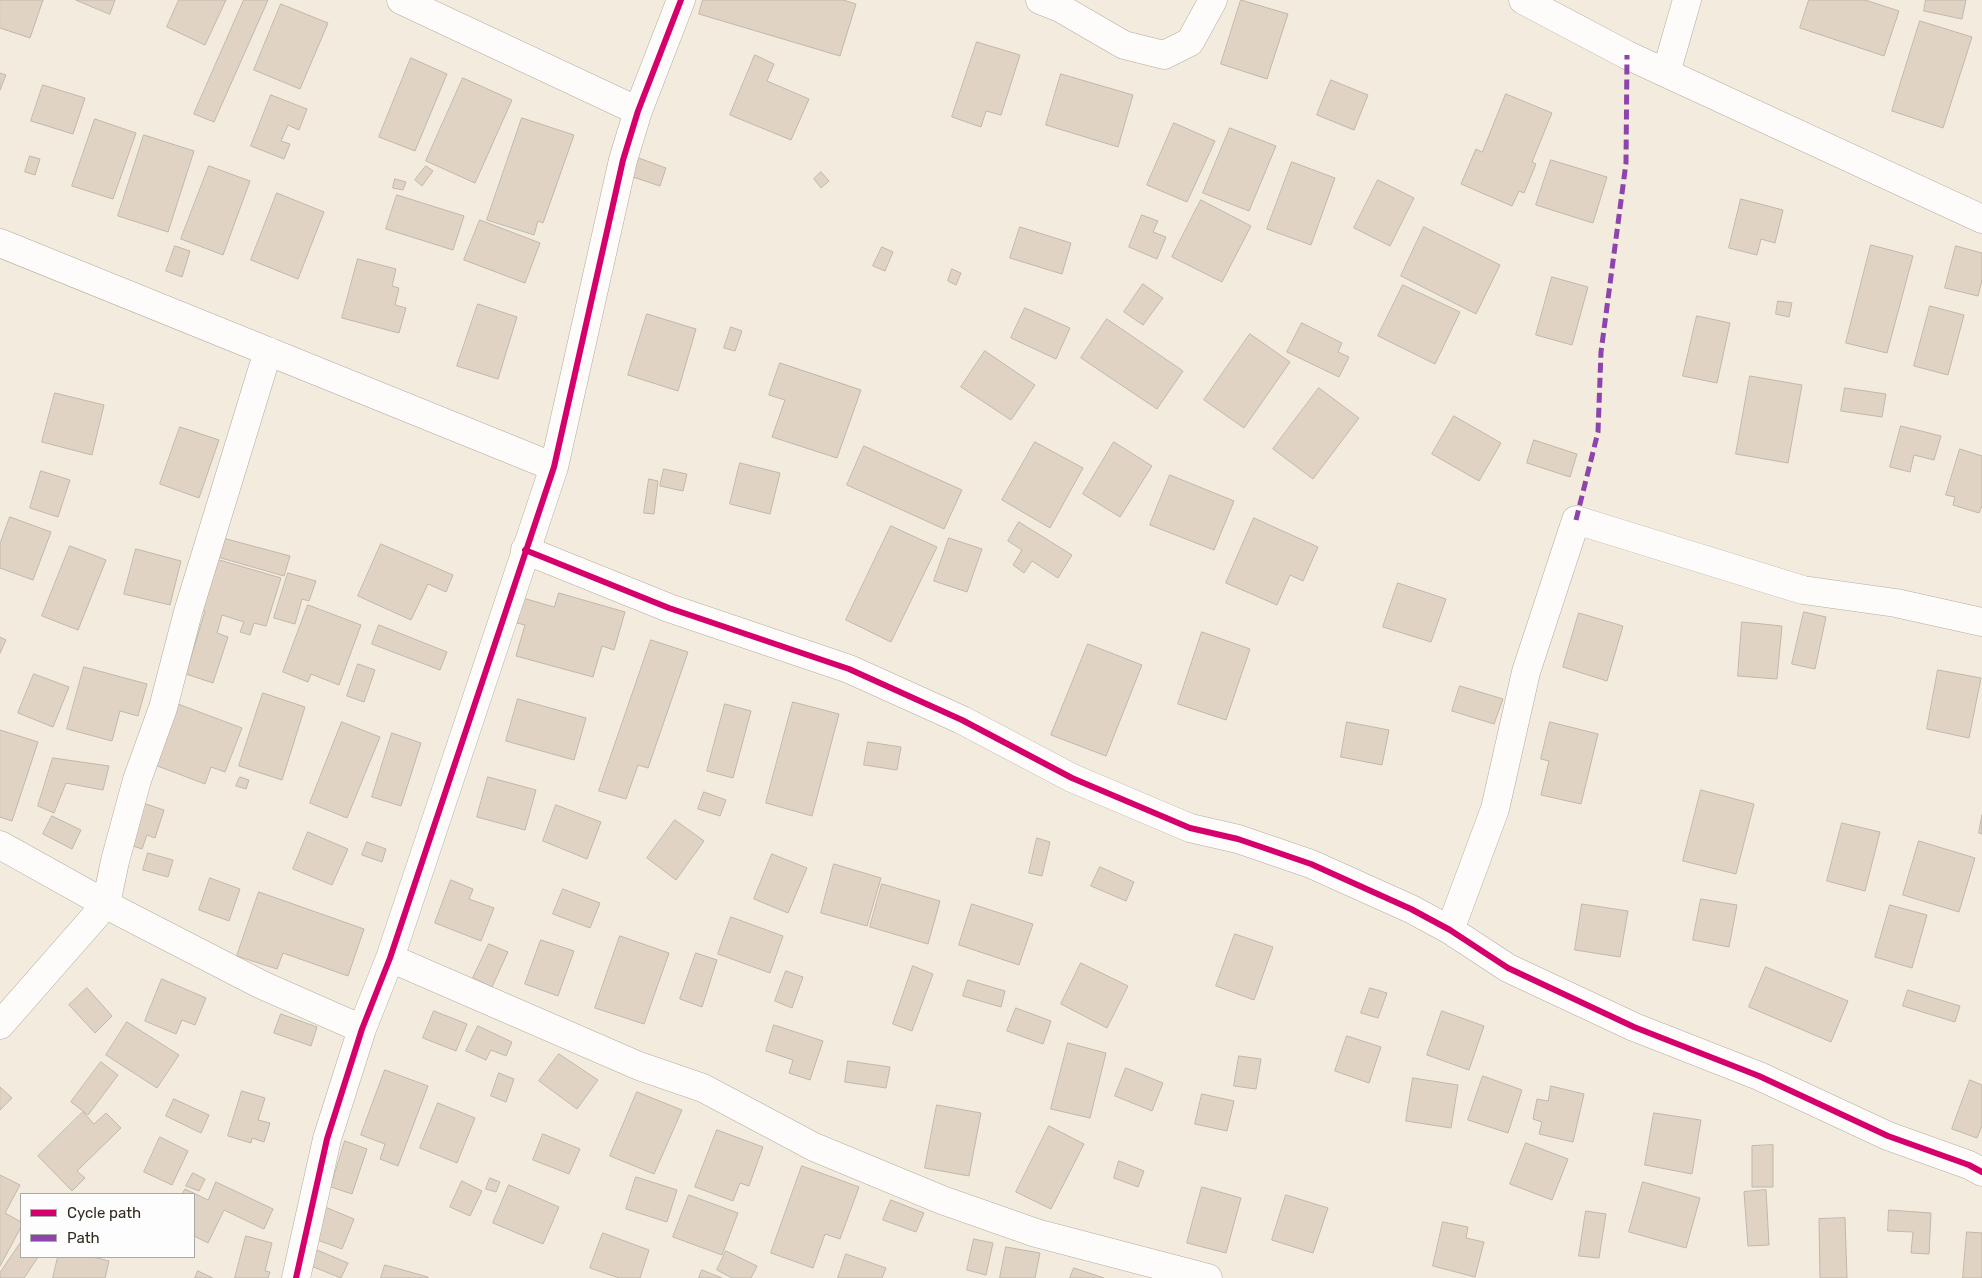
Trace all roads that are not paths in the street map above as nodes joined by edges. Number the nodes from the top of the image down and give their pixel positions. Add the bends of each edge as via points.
1 (401, 0) edge
2 (681, 0) edge
3 (1040, 0) edge
4 (1213, 0) edge
5 (1523, 0) edge
6 (1687, 0) edge
7 (1666, 73) junction
8 (638, 111) junction
9 (1982, 219) edge
10 (0, 243) edge
11 (268, 351) junction
12 (554, 467) junction
13 (525, 550) junction
14 (1982, 622) edge
15 (0, 845) edge
16 (106, 904) junction
17 (1450, 930) junction
18 (390, 958) junction
19 (0, 1025) edge
20 (362, 1029) junction
21 (1982, 1172) edge
22 (296, 1278) edge
23 (1208, 1278) edge

1 - 8 street
2 - 8 street
3 - 4 street via 1124,45 1164,55 1190,42
5 - 7 street
6 - 7 street
7 - 9 street
8 - 12 street via 623,160
10 - 11 street
11 - 12 street
11 - 16 street via 188,612 163,708 137,780 114,861
12 - 13 street
13 - 17 street via 669,608 849,669 962,720 1072,778 1190,828 1238,839 1311,864
13 - 18 street
14 - 17 street via 1896,603 1803,590 1576,520 1526,672 1495,809
15 - 16 street
16 - 19 street
16 - 20 street via 262,985
17 - 21 street via 1508,968 1634,1027 1759,1076 1888,1136
18 - 20 street
18 - 23 street via 639,1066 703,1088 814,1147 942,1200 1036,1233
20 - 22 street via 327,1139

